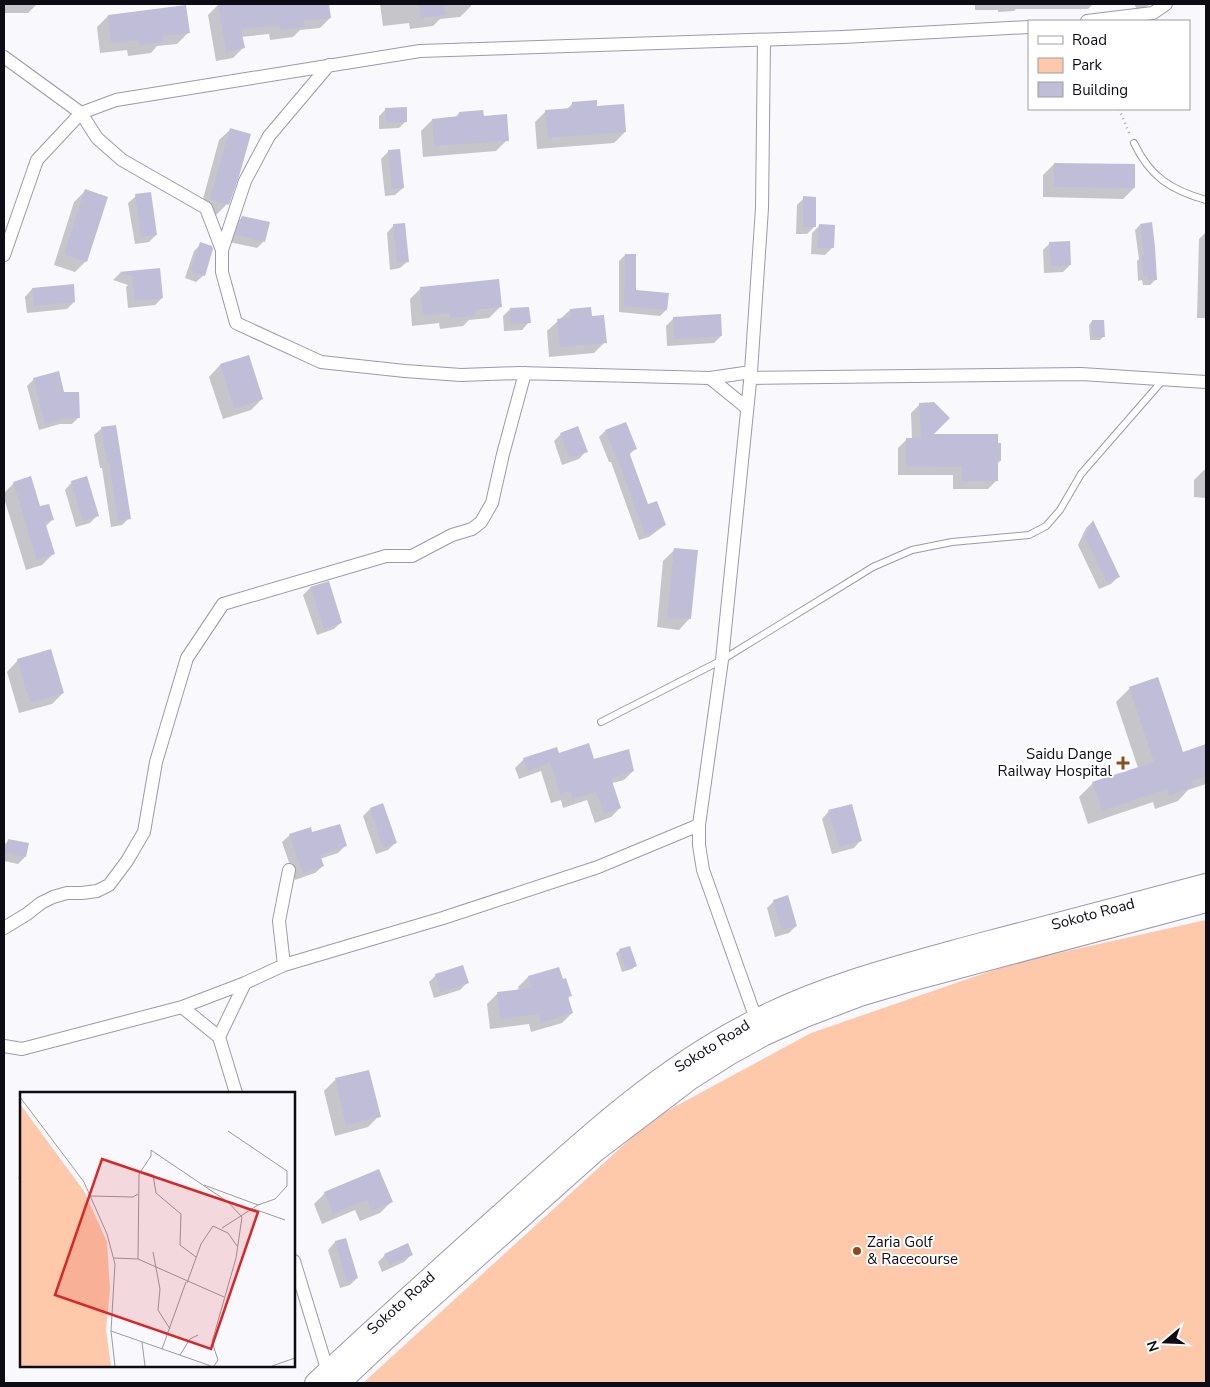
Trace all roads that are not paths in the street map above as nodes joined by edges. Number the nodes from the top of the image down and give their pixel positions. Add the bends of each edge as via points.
1 (1166, 4) edge
2 (1096, 20) edge
3 (1028, 27) edge
4 (764, 40) junction
5 (4, 57) edge
6 (329, 65) junction
7 (82, 113) junction
8 (1134, 143) road end
9 (1206, 200) edge
10 (222, 250) junction
11 (4, 255) edge
12 (525, 373) junction
13 (751, 375) junction
14 (710, 378) junction
15 (1164, 379) junction
16 (1206, 382) edge
17 (747, 408) junction
18 (722, 660) junction
19 (601, 722) dead end
20 (699, 825) junction
21 (289, 870) dead end
22 (1206, 884) edge
23 (1206, 902) edge
24 (4, 928) edge
25 (284, 966) junction
26 (245, 983) junction
27 (182, 1006) junction
28 (756, 1020) junction
29 (219, 1037) junction
30 (4, 1046) edge
31 (236, 1092) edge
32 (295, 1264) edge
33 (328, 1379) edge

1 - 2 street via 1153,14
3 - 4 street
4 - 6 street via 420,51
4 - 13 street via 762,208
5 - 7 street
6 - 7 street via 116,100
6 - 10 street via 269,136 245,181
7 - 10 street via 97,138 122,160 206,208
7 - 11 street via 37,160
8 - 9 lane via 1142,160 1155,175 1188,195
10 - 12 street via 222,272 236,323 321,362 461,375
12 - 14 street
12 - 24 street via 492,503 481,522 412,556 386,556 223,604 187,658 156,762 144,832 127,860 109,885 97,891 53,897
13 - 14 street
13 - 15 street via 1081,374
13 - 17 street
14 - 17 street
15 - 16 street
15 - 18 lane via 1081,474 1060,510 1046,526 1029,534 952,542 912,550 873,567
17 - 18 street
18 - 19 lane
18 - 20 street
20 - 25 street via 598,867
20 - 28 street via 703,870
21 - 25 street via 279,921
22 - 28 main road, Sokoto Road via 863,976
23 - 33 main road, Sokoto Road via 860,996 763,1036 728,1055 595,1152 409,1318
25 - 26 street
26 - 27 street
26 - 29 street
27 - 29 street
27 - 30 street via 22,1049
28 - 33 main road, Sokoto Road via 720,1038 682,1063 586,1136 400,1304
29 - 31 street
32 - 33 street

